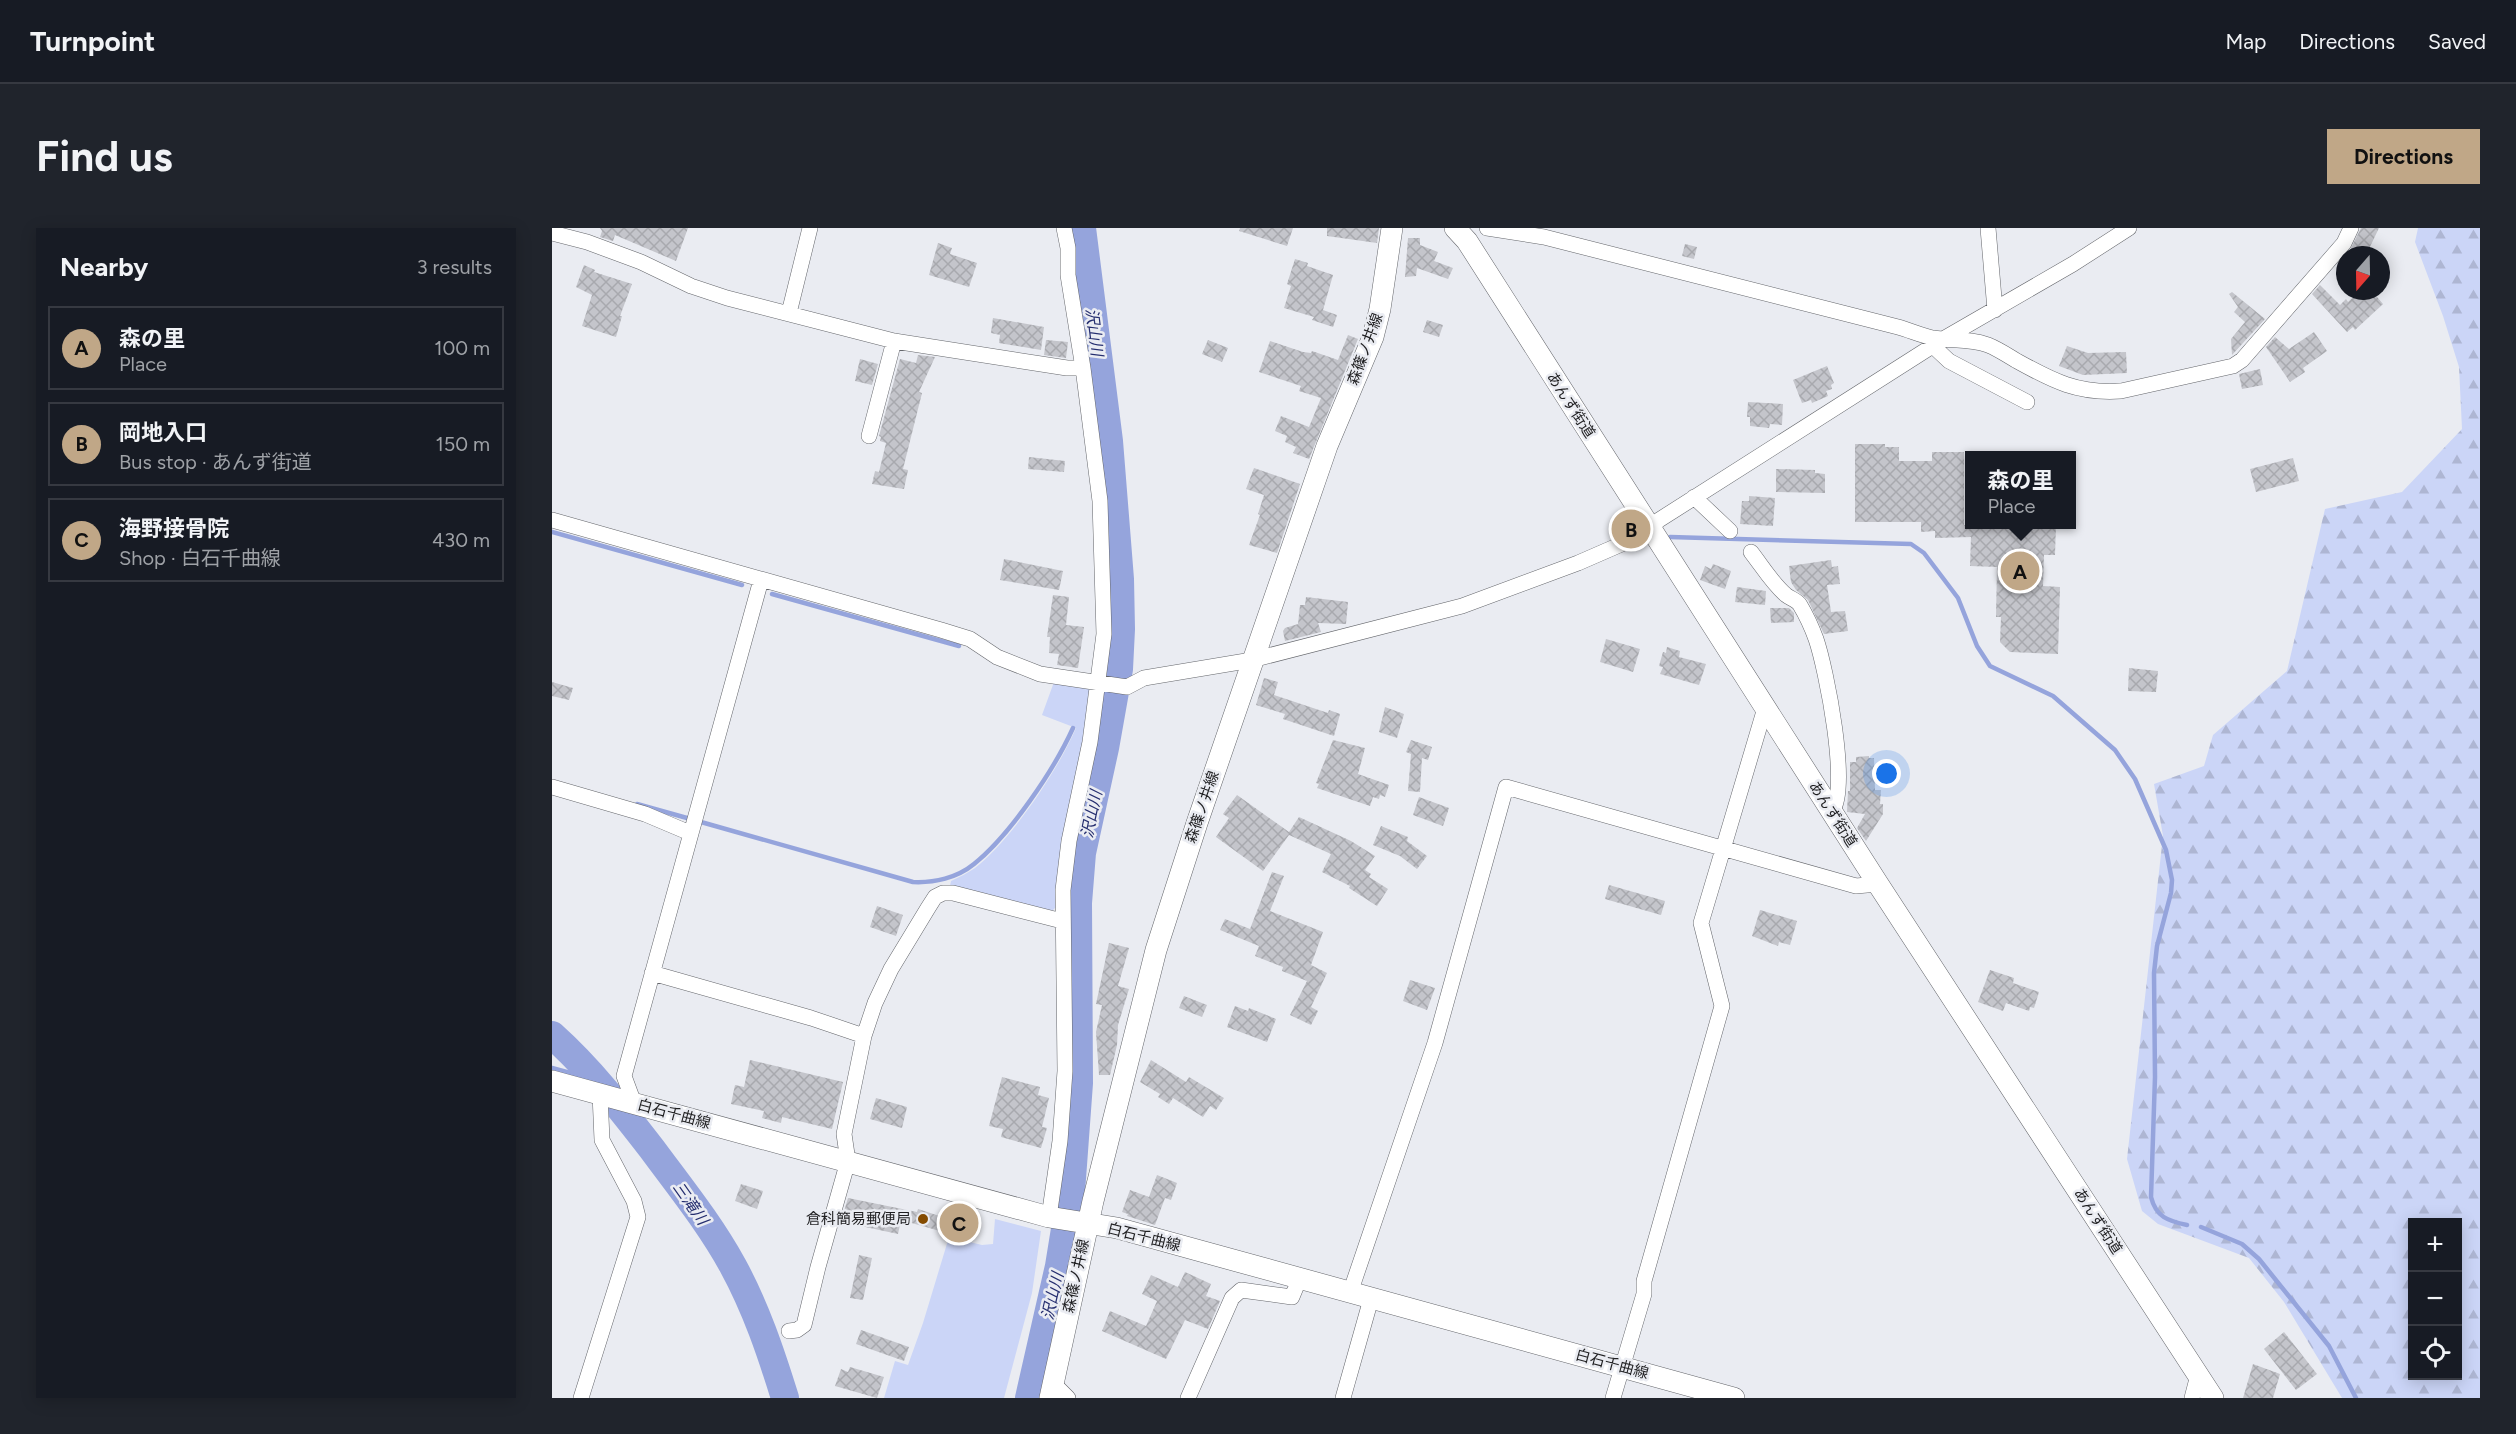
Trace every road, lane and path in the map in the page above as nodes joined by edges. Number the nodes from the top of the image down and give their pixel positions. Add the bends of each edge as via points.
1 (810, 228) edge
2 (1064, 228) edge
3 (1392, 228) edge
4 (1487, 228) edge
5 (1988, 228) edge
6 (2130, 228) edge
7 (2351, 228) edge
8 (1461, 229) edge
9 (552, 233) edge
10 (1995, 310) junction
11 (789, 313) junction
12 (894, 341) junction
13 (1939, 342) junction
14 (1083, 368) junction
15 (2027, 402) dead end
16 (869, 436) dead end
17 (1694, 497) junction
18 (552, 520) edge
19 (1649, 529) junction
20 (1730, 531) dead end
21 (1751, 552) dead end
22 (761, 580) junction
23 (1252, 660) junction
24 (1102, 682) junction
25 (1765, 708) junction
26 (552, 787) edge
27 (1832, 811) junction
28 (690, 833) junction
29 (1722, 850) junction
30 (1878, 884) junction
31 (1062, 921) junction
32 (652, 973) junction
33 (864, 1036) junction
34 (552, 1081) edge
35 (602, 1095) junction
36 (634, 1103) junction
37 (848, 1161) junction
38 (1051, 1218) junction
39 (1085, 1225) junction
40 (1299, 1280) junction
41 (1350, 1293) junction
42 (1371, 1299) junction
43 (789, 1331) dead end
44 (1622, 1366) junction
45 (2198, 1375) junction
46 (1057, 1393) edge
47 (580, 1398) edge
48 (1188, 1398) edge
49 (1343, 1398) edge
50 (1613, 1398) edge
51 (1734, 1398) edge
52 (2192, 1398) edge
53 (2213, 1398) edge

1 - 11 street
2 - 14 street
3 - 23 main road, 森篠ノ井線 via 1373,337 1327,446
4 - 13 street via 1544,237 1907,329
5 - 10 street
6 - 10 street
7 - 13 street via 2344,243 2233,366 2121,391 2085,390 2054,382 1989,345 1968,339
8 - 19 main road, あんず街道
9 - 11 street via 641,262 691,286
10 - 13 street
11 - 12 street
12 - 14 street
12 - 16 street
13 - 15 street via 1949,361
13 - 17 street
14 - 24 street via 1100,501
17 - 19 street
17 - 20 street
18 - 22 street
19 - 23 street via 1578,563 1462,606
19 - 25 main road, あんず街道
21 - 27 street via 1787,596 1799,602 1816,640 1838,753 1838,792
22 - 24 street via 970,639 998,657 1040,674
22 - 28 street
23 - 24 street via 1144,678 1127,687
23 - 39 main road, 森篠ノ井線 via 1156,950
24 - 31 street via 1069,841
25 - 27 main road, あんず街道
25 - 29 street
26 - 28 street via 645,813
27 - 30 main road, あんず街道
28 - 32 street
29 - 30 street via 1856,886
29 - 41 street via 1506,787 1435,1043
29 - 44 street via 1701,923 1722,1006
30 - 45 main road, あんず街道
31 - 33 street via 953,893 936,897 891,969
31 - 38 street via 1065,1071
32 - 33 street
32 - 36 street via 624,1076
33 - 37 street via 844,1134
34 - 35 main road, 白石千曲線
35 - 36 main road, 白石千曲線
35 - 47 street via 602,1140 634,1201 638,1217
36 - 37 main road, 白石千曲線
37 - 38 main road, 白石千曲線
37 - 43 street via 804,1325
38 - 39 main road, 白石千曲線
39 - 40 main road, 白石千曲線 via 1117,1228
39 - 46 main road, 森篠ノ井線
40 - 41 main road, 白石千曲線
40 - 48 street via 1292,1297 1241,1290 1232,1298
41 - 42 main road, 白石千曲線
42 - 44 main road, 白石千曲線
42 - 49 street
44 - 50 street
44 - 51 main road, 白石千曲線
45 - 52 street
45 - 53 main road, あんず街道

